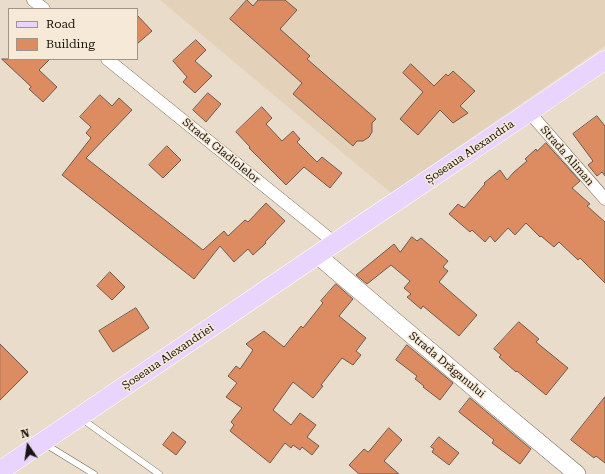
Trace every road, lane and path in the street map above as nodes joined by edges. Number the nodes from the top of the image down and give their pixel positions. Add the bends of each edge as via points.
1 (33, 0) edge
2 (43, 8) edge
3 (107, 60) edge
4 (605, 60) edge
5 (529, 112) junction
6 (605, 199) edge
7 (335, 243) junction
8 (317, 255) junction
9 (79, 417) junction
10 (42, 442) junction
11 (0, 471) edge
12 (94, 474) edge
13 (159, 474) edge
14 (577, 474) edge

1 - 2 street
3 - 7 street, Strada Gladiolelor
4 - 5 main road, Șoseaua Alexandria
5 - 6 street, Strada Aliman
5 - 7 main road, Șoseaua Alexandria
7 - 8 main road, Șoseaua Alexandriei
8 - 9 main road, Șoseaua Alexandriei
8 - 14 street, Strada Drăganului
9 - 10 main road, Șoseaua Alexandriei
9 - 13 lane
10 - 11 main road, Șoseaua Alexandriei
10 - 12 lane

